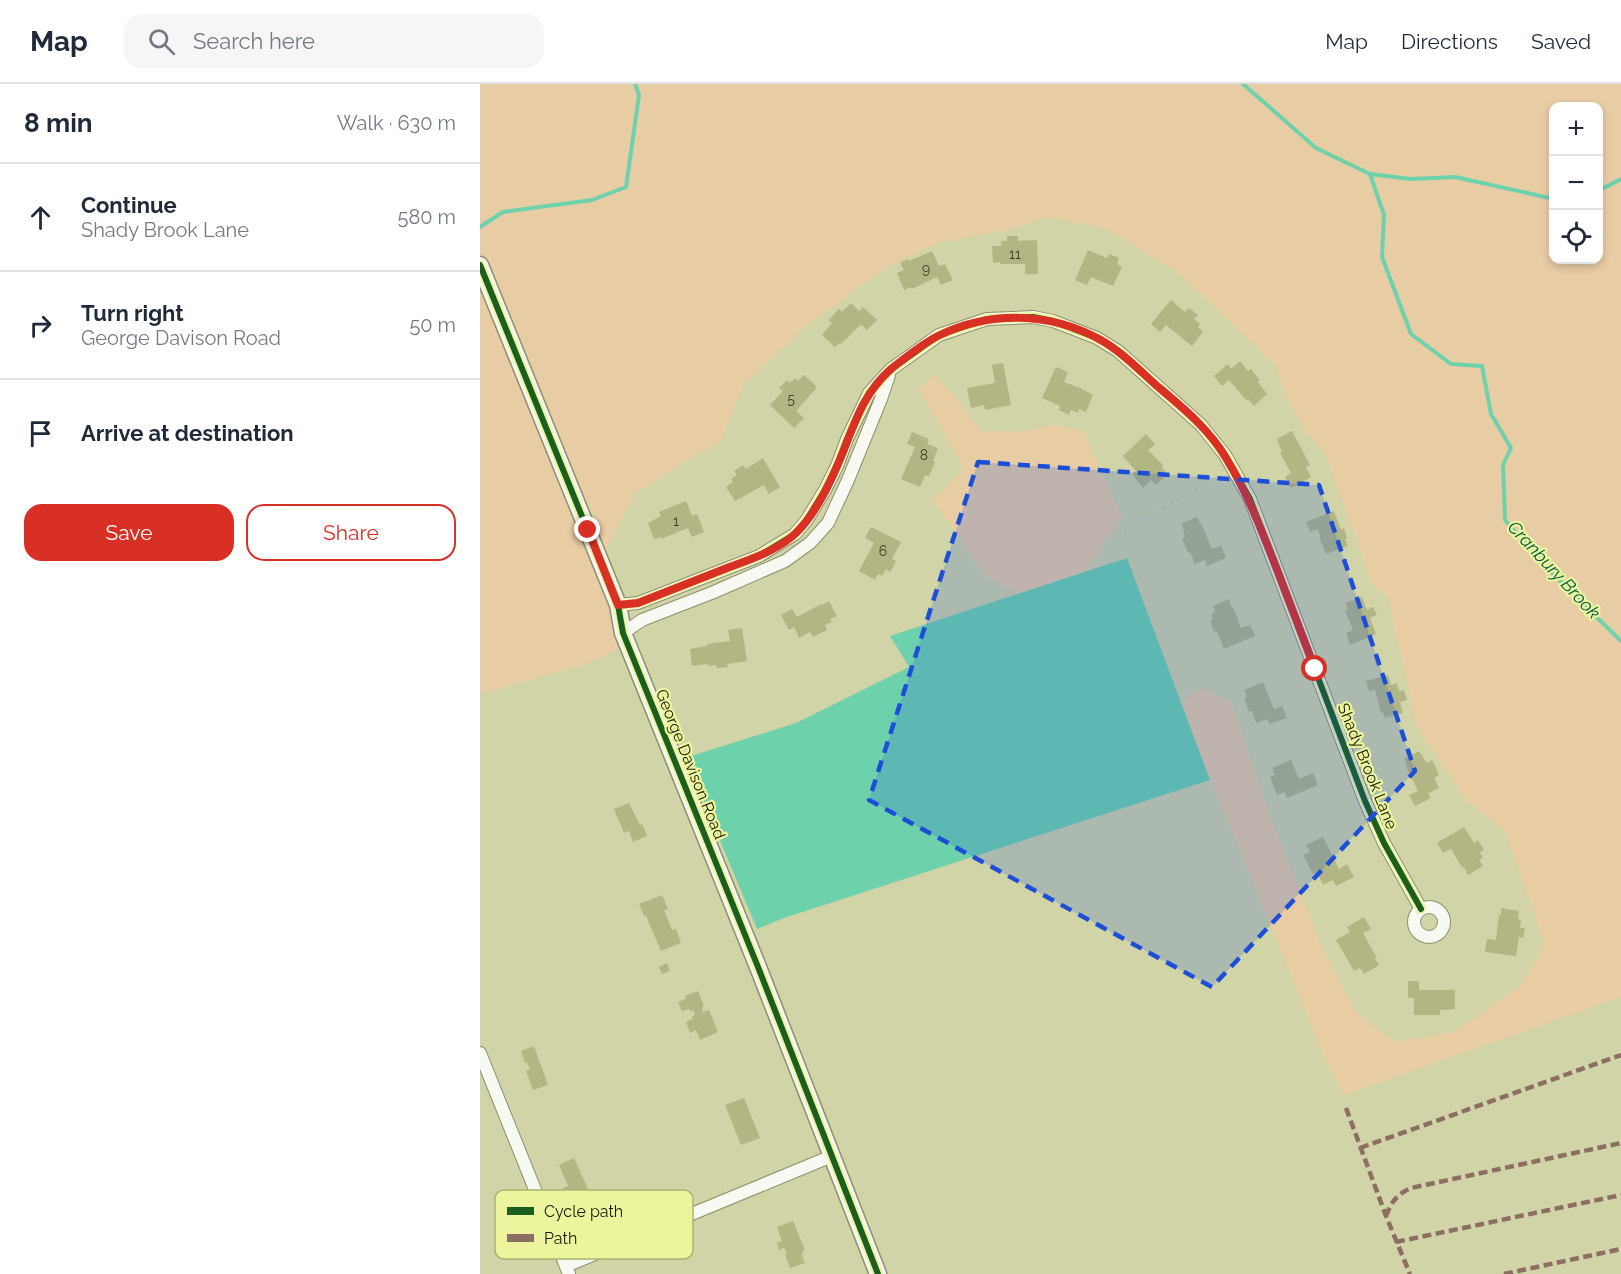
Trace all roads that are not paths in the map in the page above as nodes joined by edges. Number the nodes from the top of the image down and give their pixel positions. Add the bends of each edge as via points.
1 (480, 265) edge
2 (890, 370) junction
3 (834, 474) junction
4 (848, 480) junction
5 (735, 565) junction
6 (742, 580) junction
7 (618, 605) junction
8 (623, 633) junction
9 (1420, 909) dead end
10 (480, 1053) edge
11 (832, 1156) junction
12 (536, 1190) edge
13 (693, 1216) edge
14 (593, 1259) edge
15 (568, 1270) edge
16 (878, 1274) edge

1 - 7 street, George Davison Road
2 - 3 street, Shady Brook Lane via 869,393
2 - 4 street
2 - 9 street, Shady Brook Lane via 939,335 972,324 1009,318 1053,321 1097,338 1118,351 1201,425 1225,455 1250,499 1365,801
3 - 4 street
3 - 5 street, Shady Brook Lane via 795,534 759,556
4 - 6 street via 828,523 810,543 785,561
5 - 6 street
5 - 7 street, Shady Brook Lane via 638,603
6 - 8 street via 642,620
7 - 8 street, George Davison Road
8 - 11 street, George Davison Road
10 - 12 street
11 - 13 street
11 - 16 street, George Davison Road
14 - 15 street

